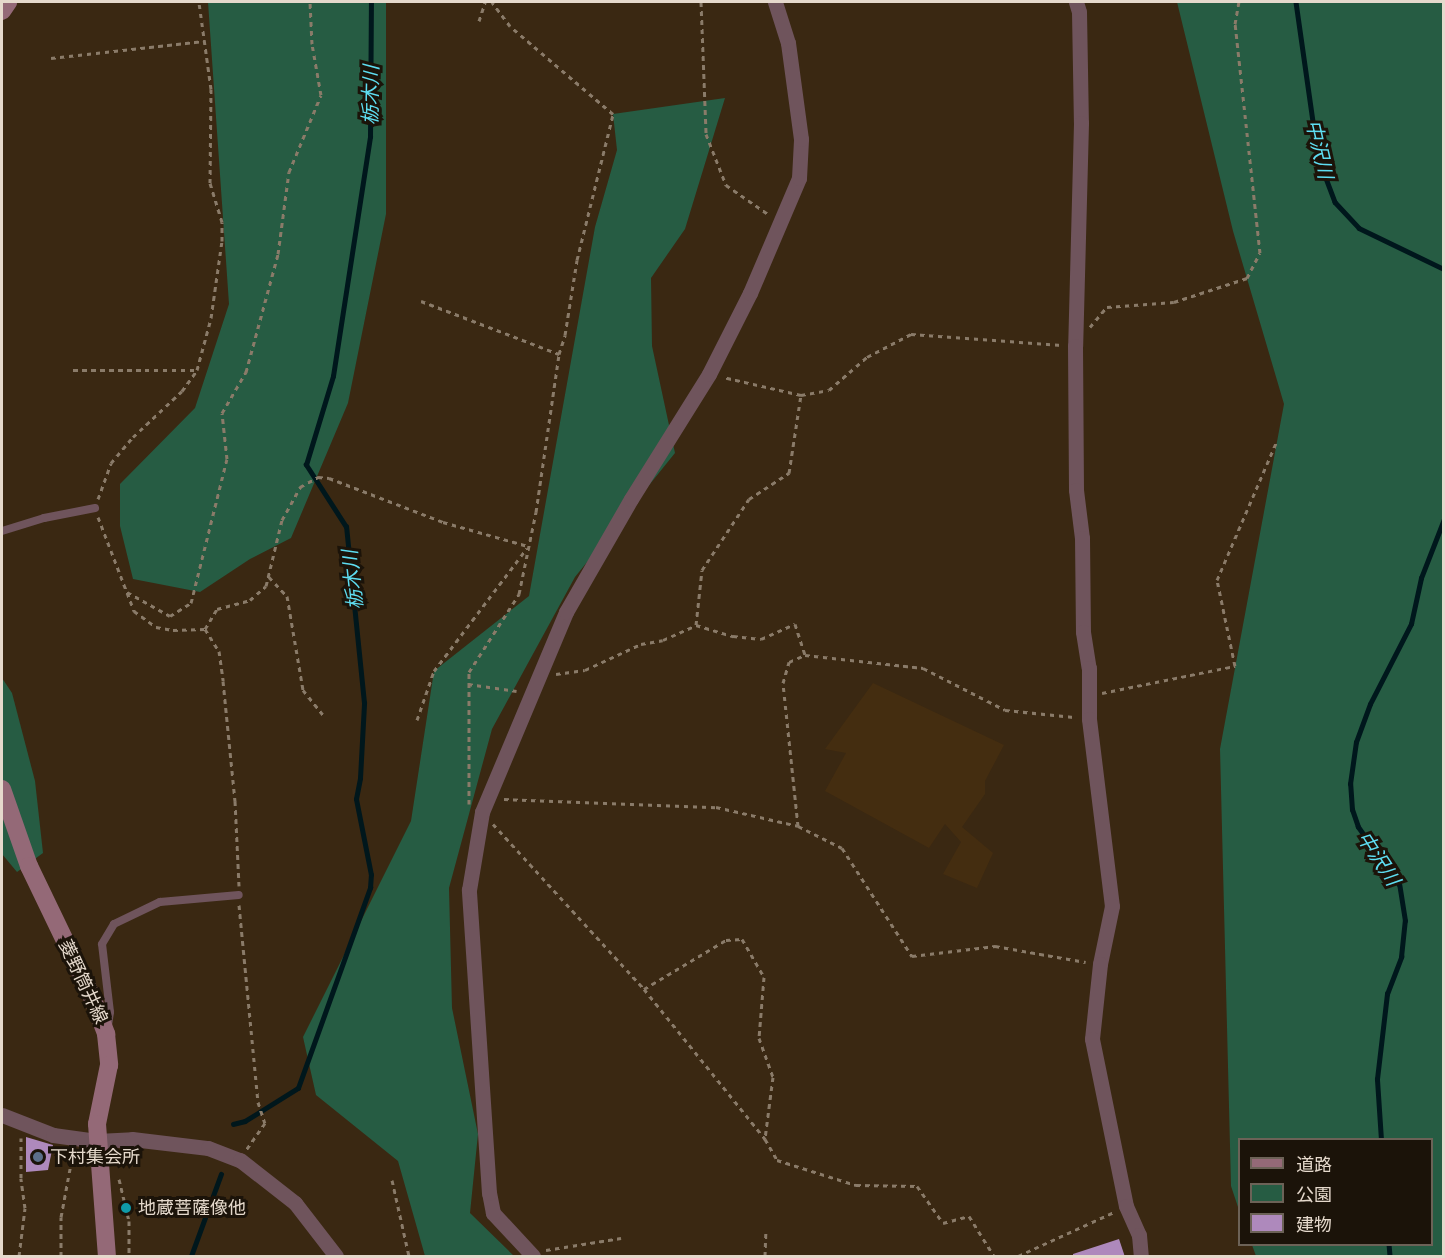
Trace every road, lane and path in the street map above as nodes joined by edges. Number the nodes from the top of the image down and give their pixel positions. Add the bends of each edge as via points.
1 (8, 2) edge
2 (199, 2) edge
3 (310, 2) edge
4 (485, 2) edge
5 (492, 2) edge
6 (700, 2) edge
7 (775, 2) edge
8 (1076, 2) edge
9 (1239, 2) edge
10 (2, 11) edge
11 (479, 21) dead end
12 (205, 41) junction
13 (51, 57) dead end
14 (780, 223) junction
15 (421, 301) dead end
16 (1075, 346) junction
17 (559, 354) junction
18 (73, 370) dead end
19 (197, 370) junction
20 (709, 374) junction
21 (801, 395) junction
22 (1277, 441) dead end
23 (95, 508) junction
24 (2, 531) edge
25 (528, 546) junction
26 (269, 577) junction
27 (126, 591) junction
28 (696, 626) junction
29 (205, 629) junction
30 (805, 655) junction
31 (539, 677) junction
32 (468, 684) junction
33 (532, 694) junction
34 (1088, 696) junction
35 (325, 717) dead end
36 (1089, 719) junction
37 (417, 720) dead end
38 (2, 789) edge
39 (479, 806) junction
40 (798, 826) junction
41 (239, 895) junction
42 (1100, 964) junction
43 (644, 989) junction
44 (106, 1034) junction
45 (2, 1115) edge
46 (21, 1122) junction
47 (765, 1139) junction
48 (97, 1142) junction
49 (60, 1147) dead end
50 (240, 1160) junction
51 (117, 1174) dead end
52 (392, 1180) dead end
53 (1126, 1206) junction
54 (766, 1231) dead end
55 (621, 1238) dead end
56 (19, 1257) edge
57 (60, 1257) edge
58 (107, 1257) edge
59 (129, 1257) edge
60 (336, 1257) edge
61 (409, 1257) edge
62 (532, 1257) edge
63 (541, 1257) edge
64 (765, 1257) edge
65 (994, 1257) edge
66 (1018, 1257) edge
67 (1141, 1257) edge

1 - 10 main road
2 - 12 path
3 - 27 path via 321,95 289,172 278,254 246,372 222,413 227,459 191,603 170,616
4 - 11 path
5 - 17 path via 510,26 613,114 577,260
6 - 14 path via 706,134 726,185
7 - 14 street via 788,43 801,139 799,178
8 - 16 street via 1081,123
9 - 16 path via 1235,24 1260,253 1247,278 1174,302 1107,308
12 - 13 path
12 - 19 path via 211,89 210,183 222,222 222,241 211,318
14 - 20 street
15 - 17 path
16 - 21 path via 911,334 867,357 830,390
16 - 34 street via 1076,490 1082,538
17 - 25 path
18 - 19 path
19 - 23 path via 182,391 111,463
20 - 21 path
20 - 31 street via 566,612
21 - 28 path via 789,473 749,499 702,570
22 - 34 path via 1217,580 1235,666
23 - 24 lane
23 - 27 path
25 - 26 path via 443,522 318,477 300,487 282,520
25 - 32 path via 519,594 469,672
25 - 37 path via 434,671
26 - 29 path via 267,586 250,600 217,609
26 - 35 path via 287,596 303,690
27 - 29 path via 134,611 156,627
28 - 30 path via 761,639 795,624
28 - 31 path via 663,640 640,644 585,670
29 - 41 path via 219,651 223,681 235,801
30 - 36 path via 923,668 1005,710
30 - 40 path via 789,663 783,683
31 - 33 street
32 - 33 path
32 - 39 path
33 - 39 street
34 - 36 street
36 - 42 street via 1112,906
38 - 44 main road, 菱野筒井線 via 29,866
39 - 40 path via 716,807
39 - 43 path
39 - 62 street via 469,890 489,1193 493,1214
40 - 42 path via 842,848 912,956 995,946
41 - 44 lane via 160,902 114,924 102,944 110,1012
41 - 50 path via 258,1102 265,1123
42 - 53 street via 1092,1040
43 - 47 path
43 - 47 path via 726,940 742,939 764,977 759,1038 773,1077
44 - 48 main road, 菱野筒井線 via 109,1065 96,1124
45 - 46 street
46 - 48 street via 53,1135
46 - 56 path via 25,1208
47 - 65 path via 777,1160 856,1185 917,1186 943,1223 969,1216
48 - 50 street via 132,1139 193,1146
48 - 58 main road, 菱野筒井線
49 - 57 path via 72,1158 61,1217
50 - 60 street via 295,1203
51 - 59 path via 129,1221
52 - 61 path
53 - 66 path
53 - 67 street via 1139,1235
54 - 64 path
55 - 63 path via 544,1250

